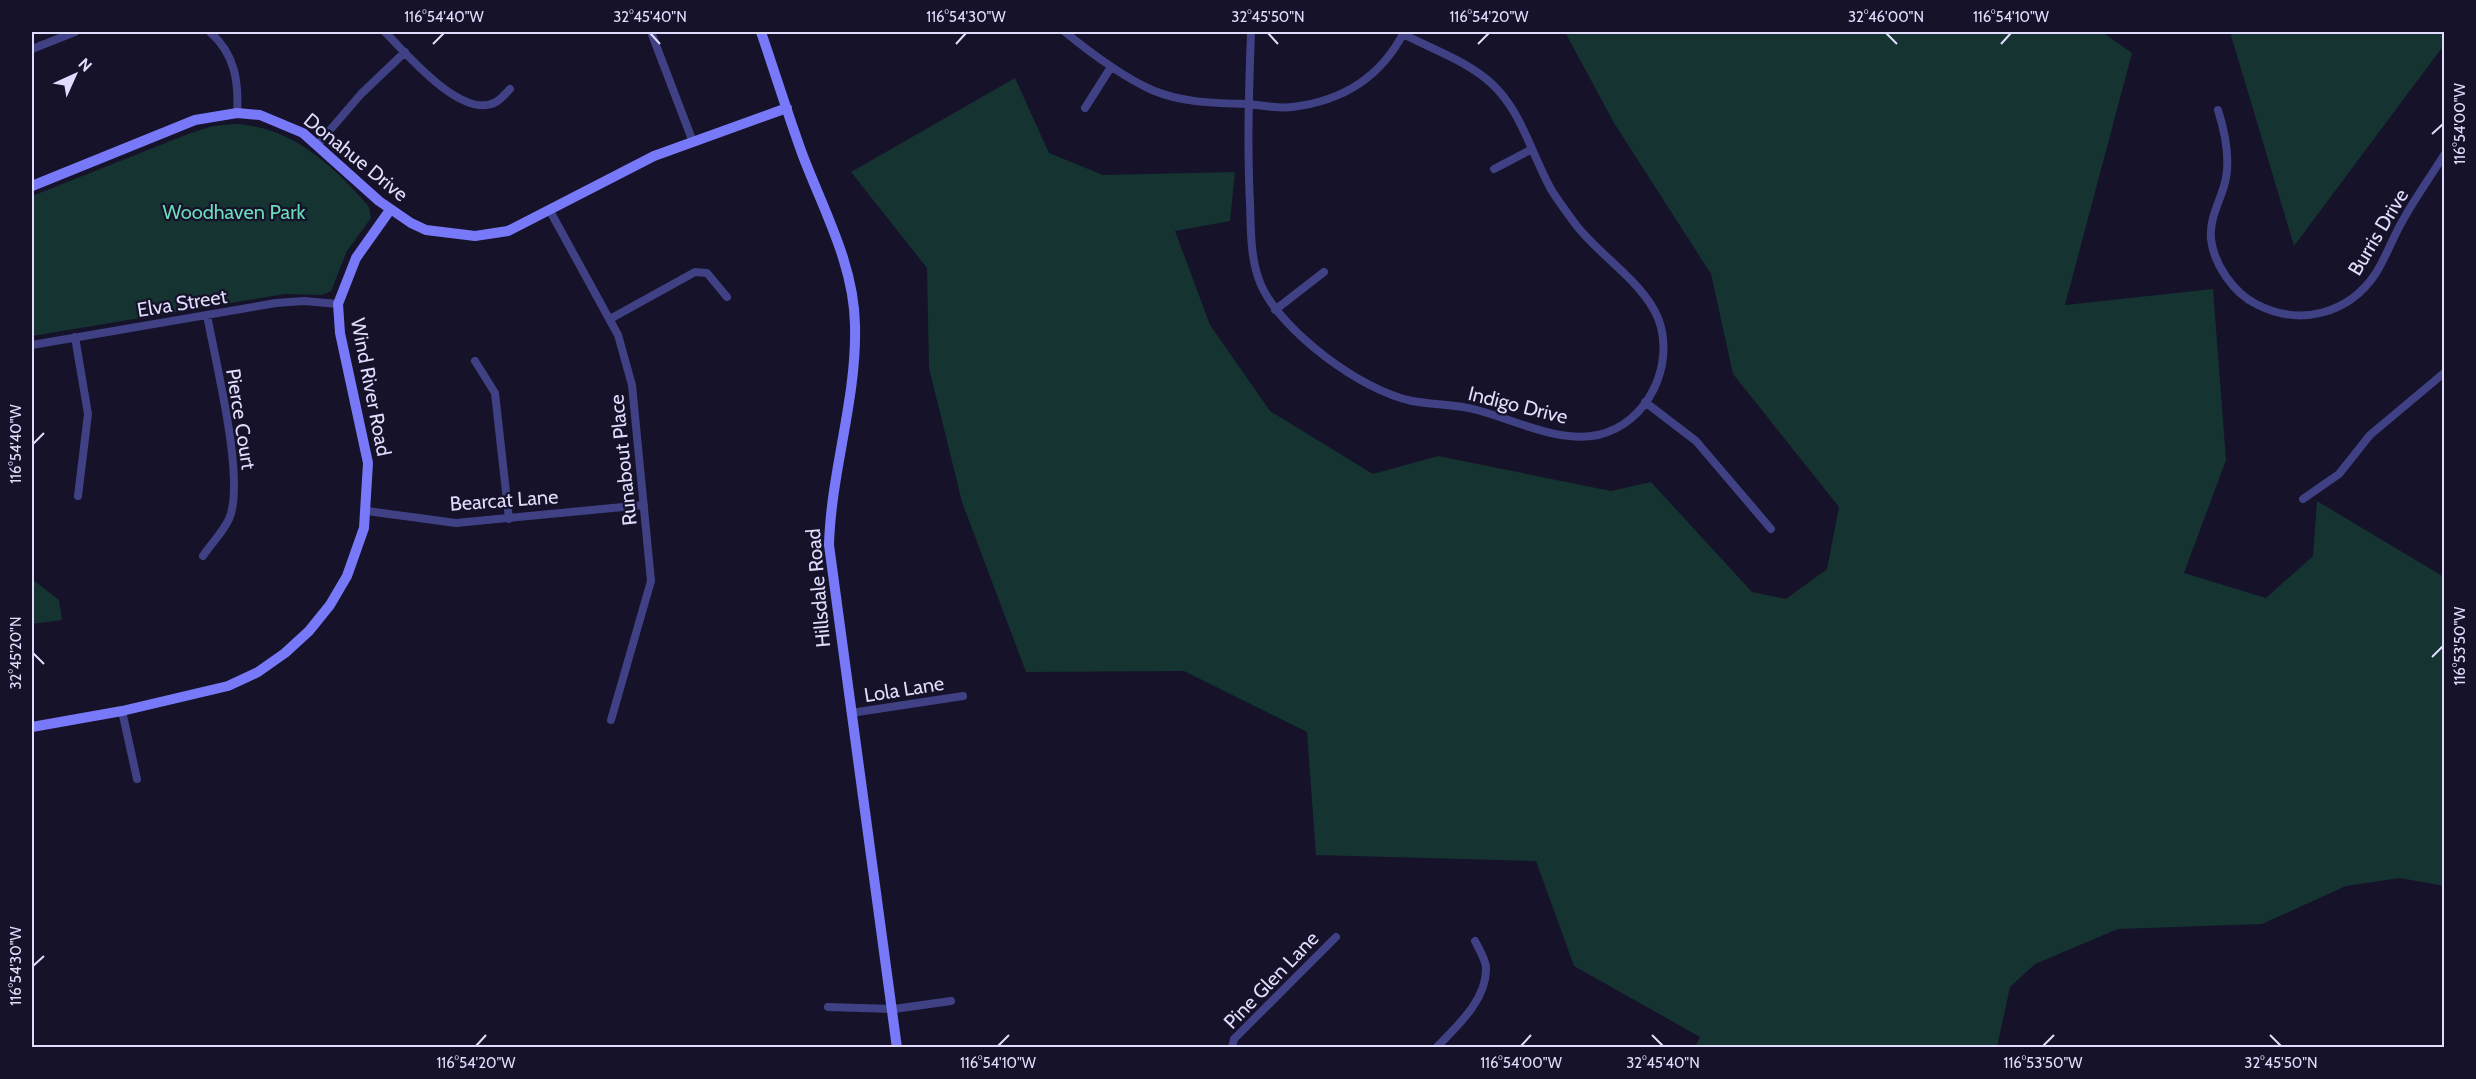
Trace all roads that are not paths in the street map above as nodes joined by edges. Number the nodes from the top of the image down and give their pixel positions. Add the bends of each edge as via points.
1 (75, 32) edge
2 (210, 32) edge
3 (385, 32) edge
4 (651, 32) edge
5 (761, 32) edge
6 (1065, 32) edge
7 (1251, 32) edge
8 (1404, 33) edge
9 (32, 49) edge
10 (405, 52) junction
11 (1111, 67) junction
12 (510, 90) dead end
13 (1248, 104) junction
14 (787, 108) junction
15 (1085, 108) dead end
16 (2218, 110) dead end
17 (237, 113) junction
18 (693, 142) junction
19 (318, 144) junction
20 (1532, 149) junction
21 (2445, 155) edge
22 (1494, 169) dead end
23 (32, 186) edge
24 (390, 210) junction
25 (550, 211) junction
26 (1324, 272) dead end
27 (727, 297) dead end
28 (338, 304) junction
29 (1275, 310) junction
30 (207, 315) junction
31 (610, 319) junction
32 (75, 337) junction
33 (32, 345) edge
34 (475, 361) dead end
35 (2445, 373) edge
36 (1645, 402) junction
37 (78, 496) dead end
38 (2303, 499) dead end
39 (644, 505) junction
40 (367, 511) junction
41 (509, 519) junction
42 (1771, 530) dead end
43 (203, 556) dead end
44 (963, 696) dead end
45 (122, 711) junction
46 (851, 713) junction
47 (611, 720) dead end
48 (32, 727) edge
49 (137, 779) dead end
50 (1336, 937) dead end
51 (1475, 941) dead end
52 (951, 1001) dead end
53 (828, 1007) dead end
54 (894, 1009) junction
55 (897, 1047) edge
56 (1232, 1047) edge
57 (1436, 1047) edge

1 - 9 street
2 - 17 street via 232,62 239,85
3 - 10 street
4 - 18 street
5 - 14 street, Hillsdale Road
6 - 11 street
7 - 13 street, Indigo Drive
8 - 13 street via 1382,66 1350,91 1290,108
8 - 20 street, Indigo Drive via 1476,71 1492,84 1507,100
10 - 12 street via 450,94 467,102 494,103
10 - 19 street via 361,94
11 - 13 street via 1154,91 1196,103
11 - 15 street
13 - 29 street, Indigo Drive via 1251,247 1258,279
14 - 18 street, Donahue Drive
14 - 46 street, Hillsdale Road via 842,255 855,322 854,374 829,545
16 - 21 street, Burris Drive via 2227,151 2226,179 2213,210 2211,240 2218,263 2241,297 2290,316 2314,316 2334,310 2365,287
17 - 19 street, Donahue Drive via 284,123
17 - 23 street, Donahue Drive via 195,120
18 - 25 street, Donahue Drive via 654,156
19 - 24 street, Donahue Drive
20 - 22 street
20 - 36 street, Indigo Drive via 1552,190 1577,226 1640,291 1657,317 1663,337 1662,367
24 - 25 street, Donahue Drive via 426,230 475,236 508,231
24 - 28 street, Wind River Road via 356,258
25 - 31 street, Runabout Place
26 - 29 street
27 - 31 street via 707,273 695,272
28 - 30 street, Elva Street via 276,303
28 - 40 street, Wind River Road via 340,333 368,463
29 - 36 street, Indigo Drive via 1294,331 1356,378 1412,401 1473,409 1572,436 1598,435 1613,429
30 - 32 street, Elva Street
30 - 43 street, Pierce Court via 235,466 229,519
31 - 39 street, Runabout Place via 627,359
32 - 33 street, Elva Street
32 - 37 street via 88,414
34 - 41 street via 495,393
35 - 38 street via 2370,435 2339,474
36 - 42 street via 1696,441
39 - 41 street, Bearcat Lane
39 - 47 street, Runabout Place via 651,580
40 - 41 street, Bearcat Lane via 456,523
40 - 45 street, Wind River Road via 354,560 339,591 315,625 285,653 228,686
44 - 46 street, Lola Lane
45 - 48 street, Wind River Road
45 - 49 street
46 - 54 street, Hillsdale Road
50 - 56 street, Pine Glen Lane via 1234,1039
51 - 57 street via 1486,967 1481,991 1462,1020
52 - 54 street
53 - 54 street
54 - 55 street, Hillsdale Road

